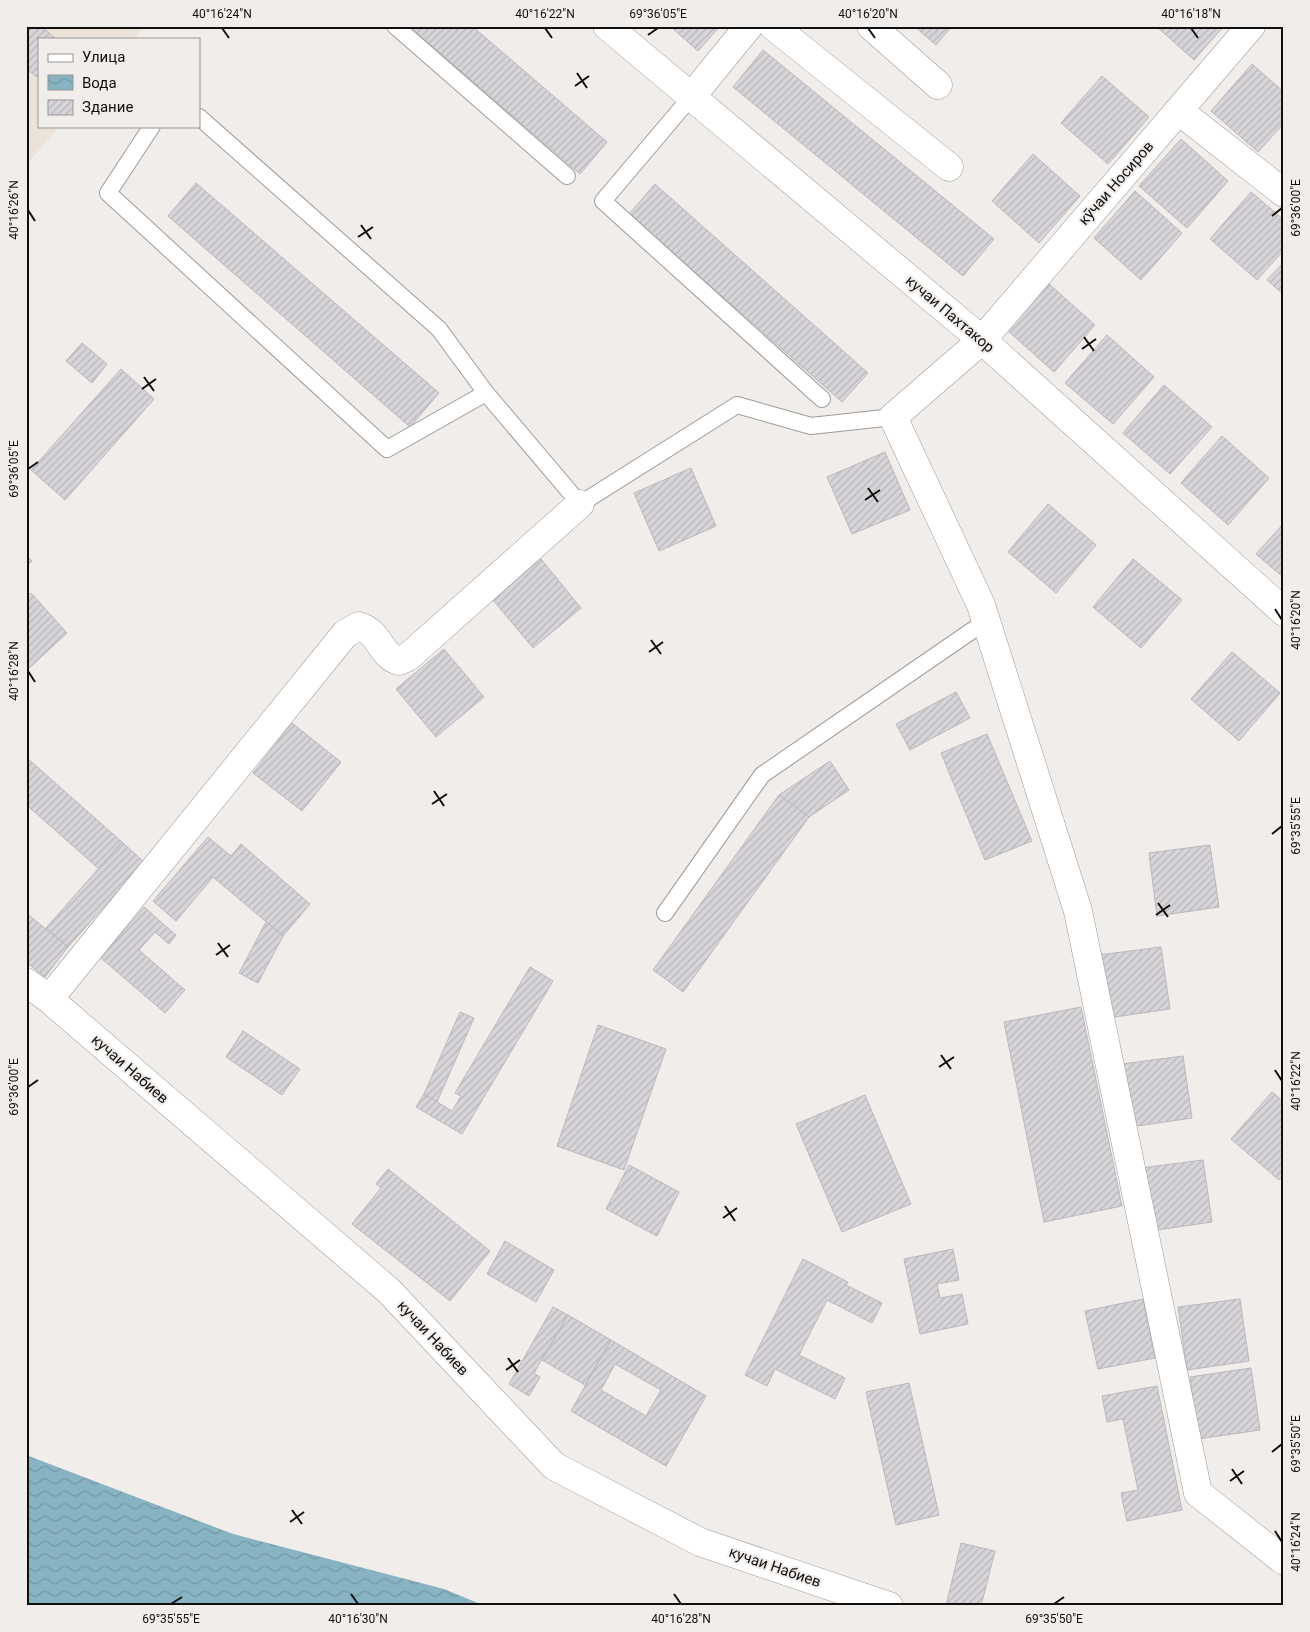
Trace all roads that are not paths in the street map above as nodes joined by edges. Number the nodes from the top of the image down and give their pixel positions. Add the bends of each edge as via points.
1 (395, 26) edge
2 (606, 26) edge
3 (749, 26) edge
4 (773, 26) edge
5 (871, 26) edge
6 (1251, 26) edge
7 (938, 84) dead end
8 (691, 97) junction
9 (1179, 110) junction
10 (200, 118) edge
11 (151, 128) edge
12 (949, 167) dead end
13 (567, 176) dead end
14 (1284, 193) edge
15 (982, 340) junction
16 (486, 393) junction
17 (822, 398) dead end
18 (893, 417) junction
19 (580, 504) junction
20 (1284, 612) edge
21 (986, 621) junction
22 (665, 914) dead end
23 (26, 982) edge
24 (49, 999) junction
25 (1284, 1561) edge
26 (889, 1606) edge

1 - 13 lane
2 - 8 street, кучаи Пахтакор
3 - 8 street
4 - 12 street
5 - 7 street
6 - 9 street, кӯчаи Носиров
8 - 15 street, кучаи Пахтакор
8 - 17 lane via 603,201
9 - 14 street
9 - 15 street, кӯчаи Носиров
10 - 16 lane via 439,329
11 - 16 lane via 108,193 386,448
15 - 18 street, кӯчаи Носиров
15 - 20 street, кучаи Пахтакор
16 - 19 lane
18 - 19 lane via 812,426 737,405
18 - 21 street
19 - 24 street via 408,657 400,661 391,658 369,629 359,626 345,634
21 - 22 lane via 762,775
21 - 25 street via 1078,911 1198,1493
23 - 24 street, кучаи Набиев
24 - 26 street, кучаи Набиев via 389,1291 554,1466 700,1542

